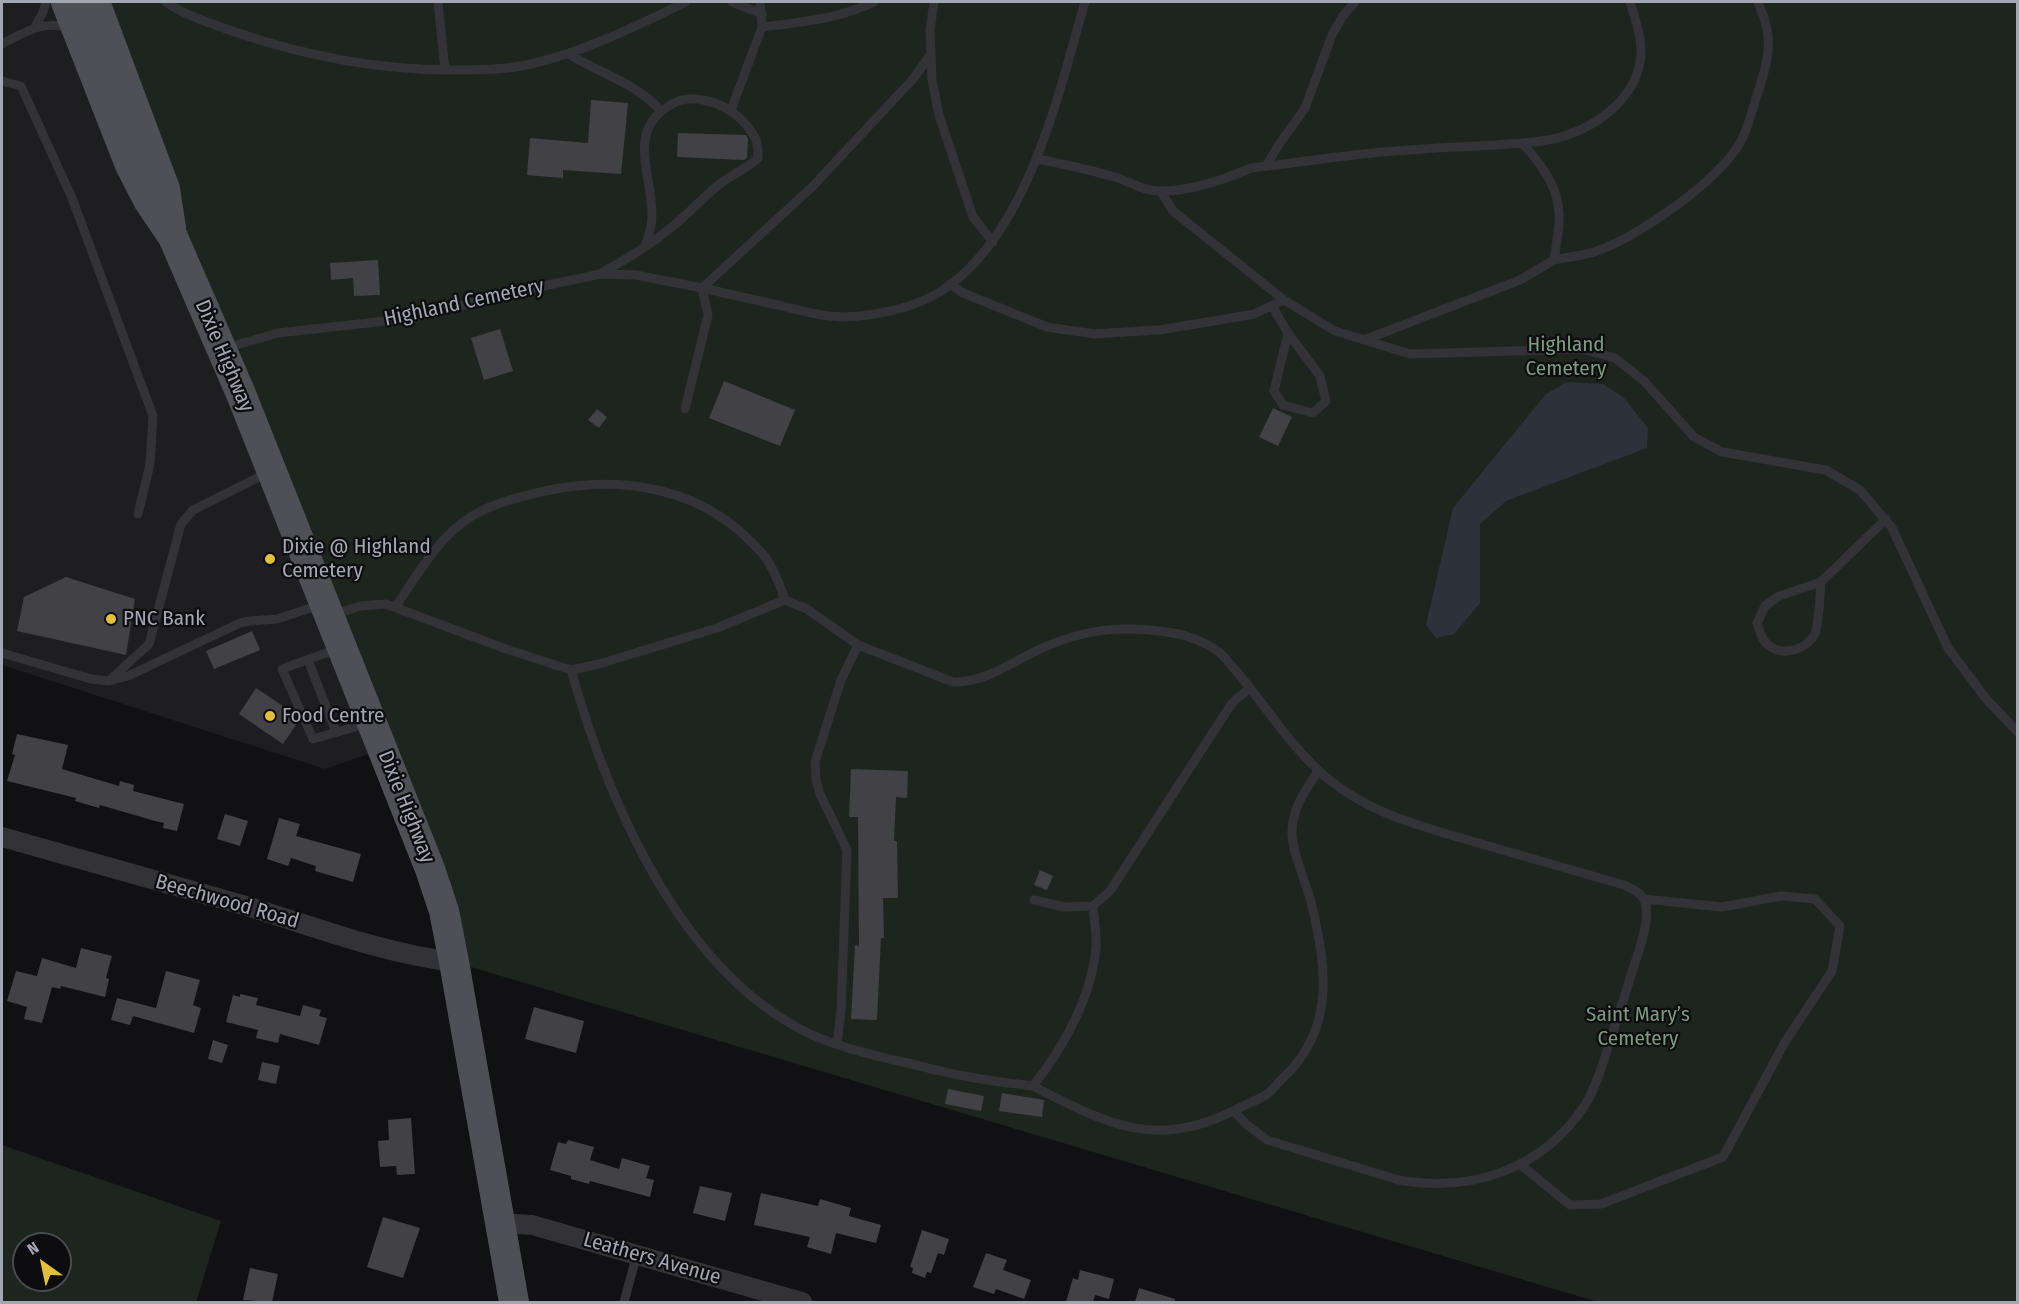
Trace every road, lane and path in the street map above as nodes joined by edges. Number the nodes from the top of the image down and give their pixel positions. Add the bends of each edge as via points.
1 (46, 2) edge
2 (89, 2) edge
3 (166, 2) edge
4 (438, 2) edge
5 (686, 2) edge
6 (732, 2) edge
7 (760, 2) edge
8 (874, 2) edge
9 (934, 2) edge
10 (1085, 2) edge
11 (1355, 2) edge
12 (1630, 2) edge
13 (1758, 2) edge
14 (762, 14) junction
15 (35, 27) junction
16 (762, 27) junction
17 (79, 34) junction
18 (2, 44) edge
19 (568, 54) junction
20 (931, 54) junction
21 (445, 70) junction
22 (2, 81) edge
23 (660, 110) junction
24 (731, 110) junction
25 (1522, 143) junction
26 (1037, 159) junction
27 (1266, 166) junction
28 (1161, 192) junction
29 (172, 237) junction
30 (993, 242) junction
31 (645, 246) junction
32 (1554, 260) junction
33 (601, 274) junction
34 (950, 284) junction
35 (702, 288) junction
36 (1284, 300) junction
37 (1272, 306) junction
38 (1288, 333) junction
39 (1364, 340) junction
40 (222, 349) junction
41 (685, 409) dead end
42 (272, 470) junction
43 (138, 514) dead end
44 (1886, 519) junction
45 (1821, 582) junction
46 (785, 600) junction
47 (396, 606) junction
48 (327, 610) junction
49 (858, 645) junction
50 (342, 647) junction
51 (2, 653) edge
52 (308, 660) junction
53 (571, 670) junction
54 (109, 681) junction
55 (1250, 688) junction
56 (371, 722) junction
57 (336, 732) junction
58 (2018, 732) edge
59 (1318, 771) junction
60 (2, 837) edge
61 (1644, 899) junction
62 (1034, 900) dead end
63 (1093, 906) junction
64 (454, 962) junction
65 (837, 1044) junction
66 (1033, 1086) junction
67 (1234, 1111) junction
68 (1521, 1165) junction
69 (500, 1223) junction
70 (637, 1254) junction
71 (514, 1302) edge
72 (624, 1302) edge
73 (802, 1302) edge

1 - 15 lane
2 - 17 main road, Dixie Highway
2 - 29 main road, Dixie Highway via 165,189
3 - 21 lane via 272,45 334,59
4 - 21 lane
5 - 19 lane
6 - 14 lane
7 - 14 lane
8 - 16 lane via 829,18
9 - 20 lane
10 - 26 lane
11 - 27 lane via 1332,35 1305,108
12 - 25 lane via 1641,53 1634,82 1625,97 1584,128
13 - 32 lane via 1768,48 1748,125 1725,163 1687,196 1624,239 1593,252
14 - 16 lane
15 - 17 lane via 60,25
15 - 18 lane
16 - 24 lane
17 - 29 main road, Dixie Highway via 129,165
19 - 21 lane via 494,70
19 - 23 lane via 631,84
20 - 30 lane via 939,115 969,206
20 - 35 lane via 913,79 812,187
22 - 43 lane via 21,86 48,142 93,251 153,416 150,464
23 - 24 lane via 692,98
23 - 31 lane via 645,136 652,213
24 - 31 lane via 756,140 758,158 718,185
25 - 27 lane via 1394,151
25 - 32 lane via 1543,168 1558,203
26 - 28 lane
26 - 30 lane
27 - 28 lane
28 - 36 lane via 1173,211
29 - 40 main road, Dixie Highway
30 - 34 lane
31 - 33 lane
32 - 39 lane via 1520,280
33 - 35 lane via 636,274
33 - 40 lane, Highland Cemetery via 413,318 278,333
34 - 35 lane via 918,302 880,313 843,317
34 - 37 lane via 1047,327 1094,334 1159,330 1254,314
35 - 41 lane via 708,315
36 - 37 lane
36 - 39 lane via 1335,331
37 - 38 lane
38 - 38 lane via 1320,376 1326,401 1313,413 1283,405 1274,391
39 - 44 lane via 1410,354 1581,349 1615,358 1644,381 1694,437 1722,452 1826,470 1860,490
40 - 42 main road, Dixie Highway
42 - 48 main road, Dixie Highway
42 - 54 lane via 193,510 182,524 149,644
44 - 45 lane
44 - 58 lane via 1948,648
45 - 45 lane via 1815,634 1801,648 1787,652 1771,647 1761,637 1757,623 1765,606 1779,596
46 - 47 lane via 765,556 703,505 637,485 614,483 518,497 472,516 438,545
46 - 49 lane via 807,609
46 - 53 lane via 717,628
47 - 48 lane
47 - 53 lane
48 - 50 main road, Dixie Highway
48 - 54 lane via 240,623 128,676
49 - 55 lane via 953,682 967,683 1071,637 1132,628 1176,633 1218,651
49 - 65 lane via 841,680 815,762 819,794 847,850 844,967
50 - 52 lane
50 - 56 main road, Dixie Highway
51 - 54 lane
52 - 57 lane
52 - 57 lane via 282,669 313,739
53 - 65 lane via 609,785 636,841 704,950 759,1002 804,1031
55 - 59 lane
55 - 63 lane via 1232,703 1110,891
56 - 57 lane
56 - 64 main road, Dixie Highway via 430,869 444,911
59 - 61 lane via 1376,810 1624,885
59 - 67 lane via 1297,804 1292,834 1323,963 1322,1014 1304,1054 1290,1072 1267,1094
60 - 64 street, Beechwood Road via 244,905 385,950
61 - 68 lane via 1648,916 1594,1088 1563,1133
61 - 68 lane via 1722,907 1781,896 1815,899 1839,926 1832,971 1785,1042 1723,1157 1601,1204 1570,1205
62 - 63 lane via 1064,908
63 - 66 lane via 1096,946 1091,977 1058,1054
64 - 69 main road, Dixie Highway
65 - 66 lane via 965,1076
66 - 67 lane via 1129,1129 1153,1131 1198,1126
67 - 68 lane via 1267,1140 1418,1184 1465,1183
69 - 70 street, Leathers Avenue via 532,1225
69 - 71 main road, Dixie Highway
70 - 72 lane
70 - 73 street, Leathers Avenue

